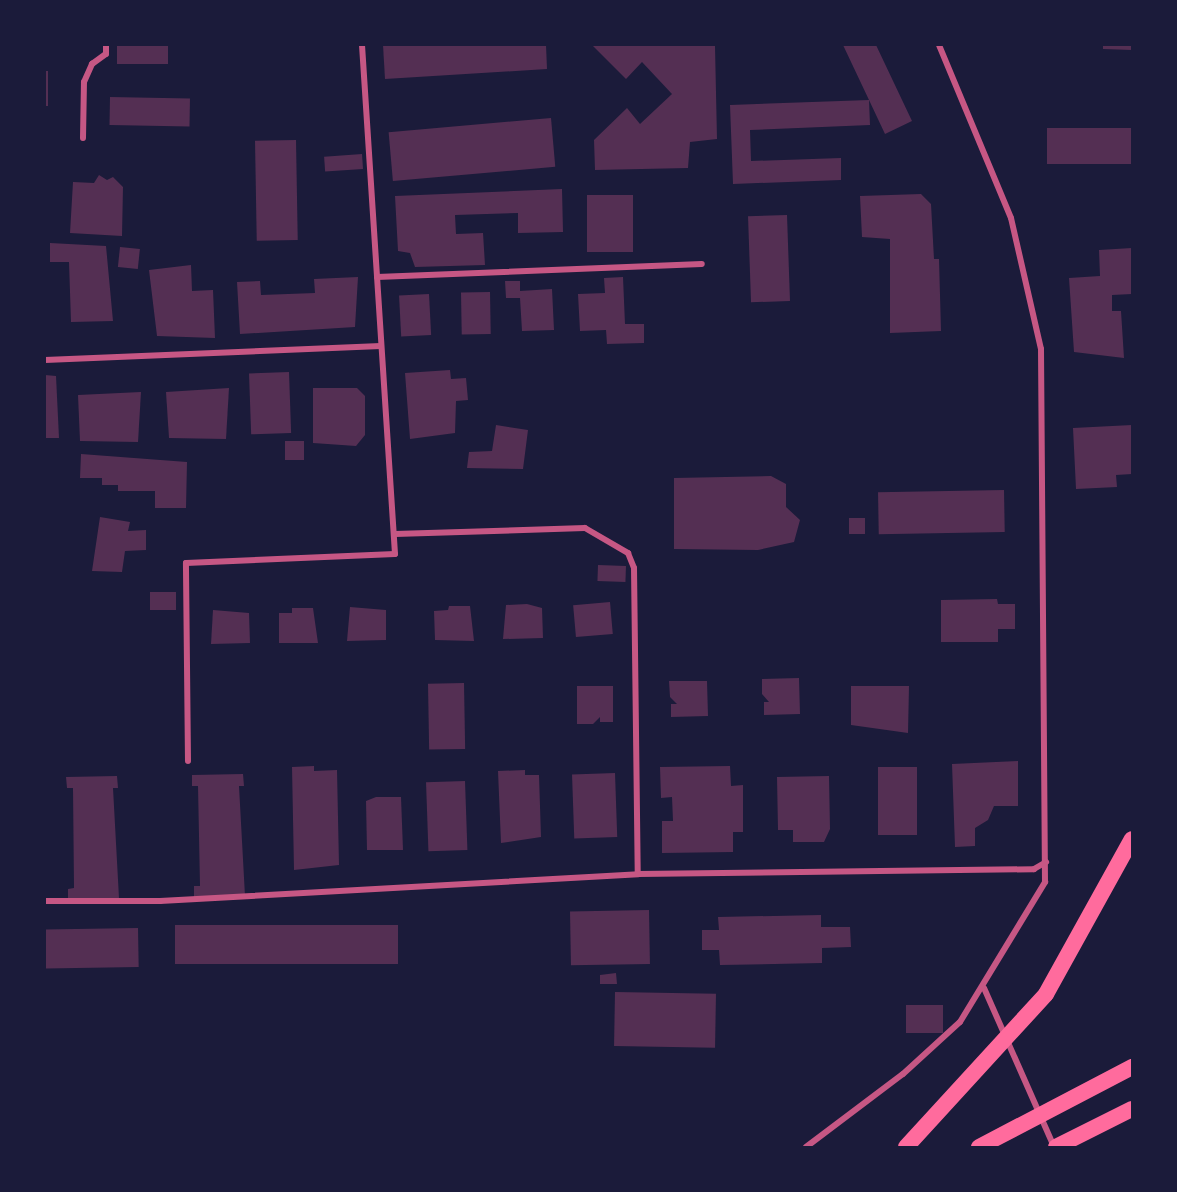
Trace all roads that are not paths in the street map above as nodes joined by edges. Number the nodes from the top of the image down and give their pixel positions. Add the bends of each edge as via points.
1 (106, 45) edge
2 (362, 45) edge
3 (939, 45) edge
4 (83, 138) dead end
5 (702, 264) dead end
6 (377, 278) junction
7 (381, 346) junction
8 (45, 360) edge
9 (395, 534) junction
10 (188, 761) dead end
11 (1132, 839) edge
12 (1047, 862) junction
13 (638, 874) junction
14 (45, 901) edge
15 (984, 988) junction
16 (1132, 1067) edge
17 (1132, 1109) edge
18 (806, 1147) edge
19 (906, 1147) edge
20 (979, 1147) edge
21 (1055, 1147) edge

1 - 4 street via 106,54 92,64 84,82
2 - 6 street
3 - 12 street via 1011,218 1041,349
5 - 6 street
6 - 7 street
7 - 8 street
7 - 9 street
9 - 10 street via 391,556 186,563
9 - 13 street via 587,529 628,553 634,568
11 - 19 highway via 1046,994
12 - 13 street via 1034,869
12 - 15 street via 1040,896
13 - 14 street via 160,901
15 - 18 street via 960,1022 903,1074
15 - 21 street
16 - 20 highway
17 - 21 highway

